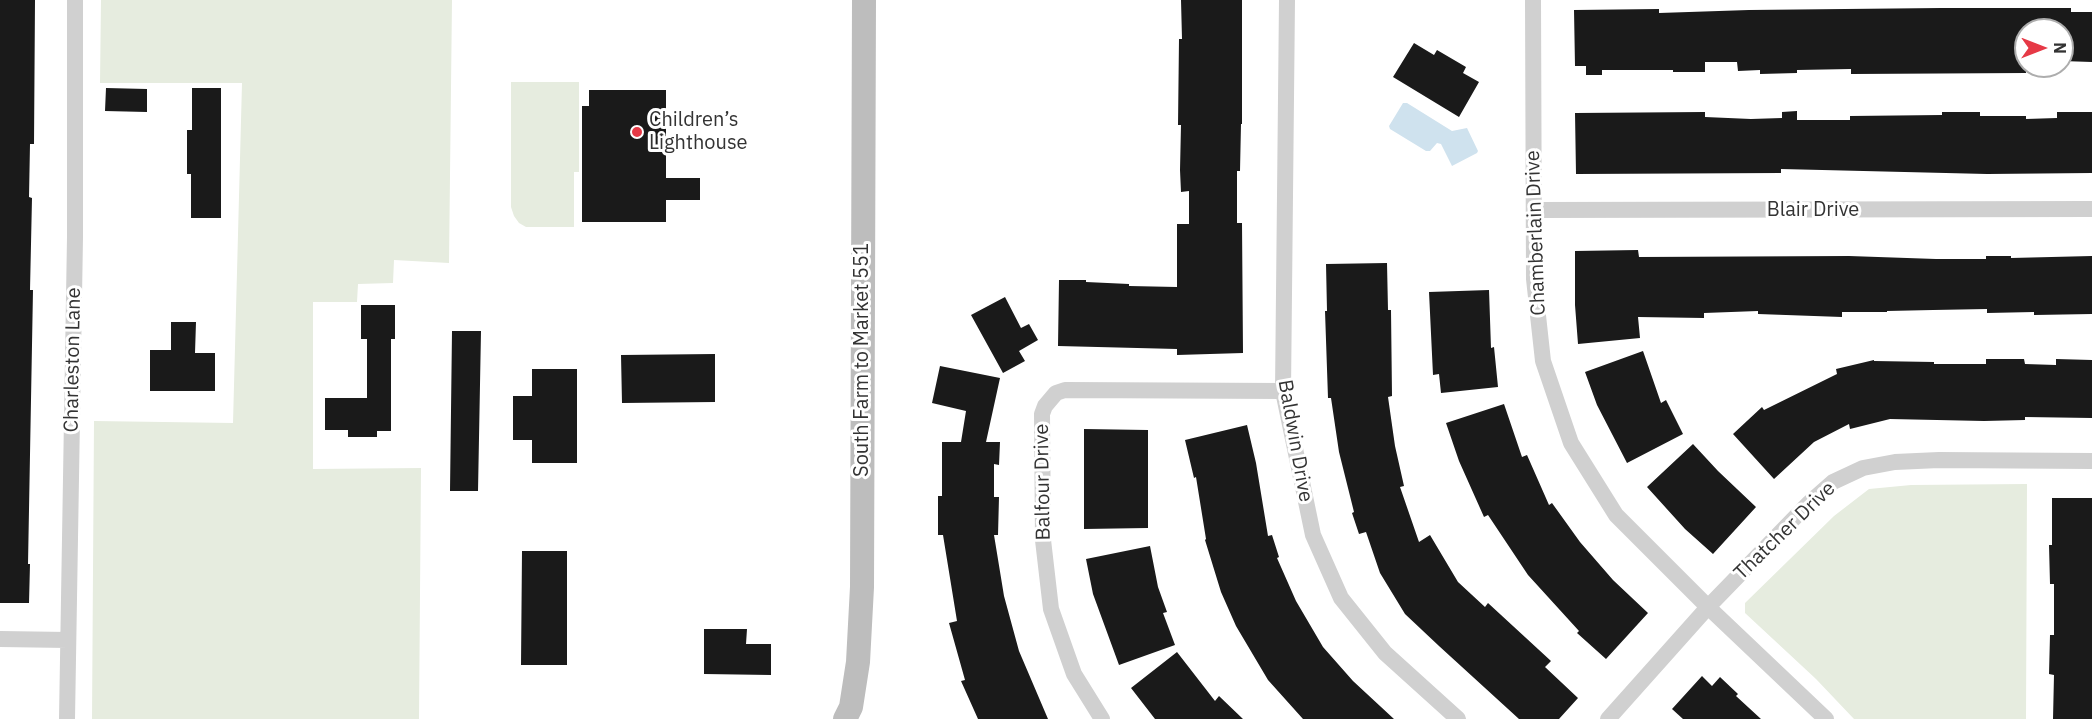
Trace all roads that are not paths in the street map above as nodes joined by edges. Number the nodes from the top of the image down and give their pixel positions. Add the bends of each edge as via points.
1 (75, 0) edge
2 (864, 0) edge
3 (1287, 0) edge
4 (1533, 0) edge
5 (2092, 209) edge
6 (1534, 210) junction
7 (1283, 391) junction
8 (2092, 461) edge
9 (1708, 607) junction
10 (0, 639) edge
11 (68, 640) junction
12 (67, 719) edge
13 (845, 719) edge
14 (1102, 719) edge
15 (1458, 719) edge
16 (1608, 719) edge
17 (1826, 719) edge

1 - 11 street, Charleston Lane
2 - 13 main road, South Farm to Market 551 via 862,587 858,662
3 - 7 street, Baldwin Drive
4 - 6 street, Chamberlain Drive
5 - 6 street, Blair Drive
6 - 9 street, Chamberlain Drive via 1534,279 1543,361 1571,443 1616,515
7 - 14 street, Balfour Drive via 1065,390 1045,406 1042,540 1051,609 1074,674
7 - 15 street, Baldwin Drive via 1313,535 1341,598 1385,652
8 - 9 street, Thatcher Drive via 1939,460 1863,468 1833,482 1808,504
9 - 16 street, Thatcher Drive
9 - 17 street, Chamberlain Drive
10 - 11 street
11 - 12 street, Charleston Lane

